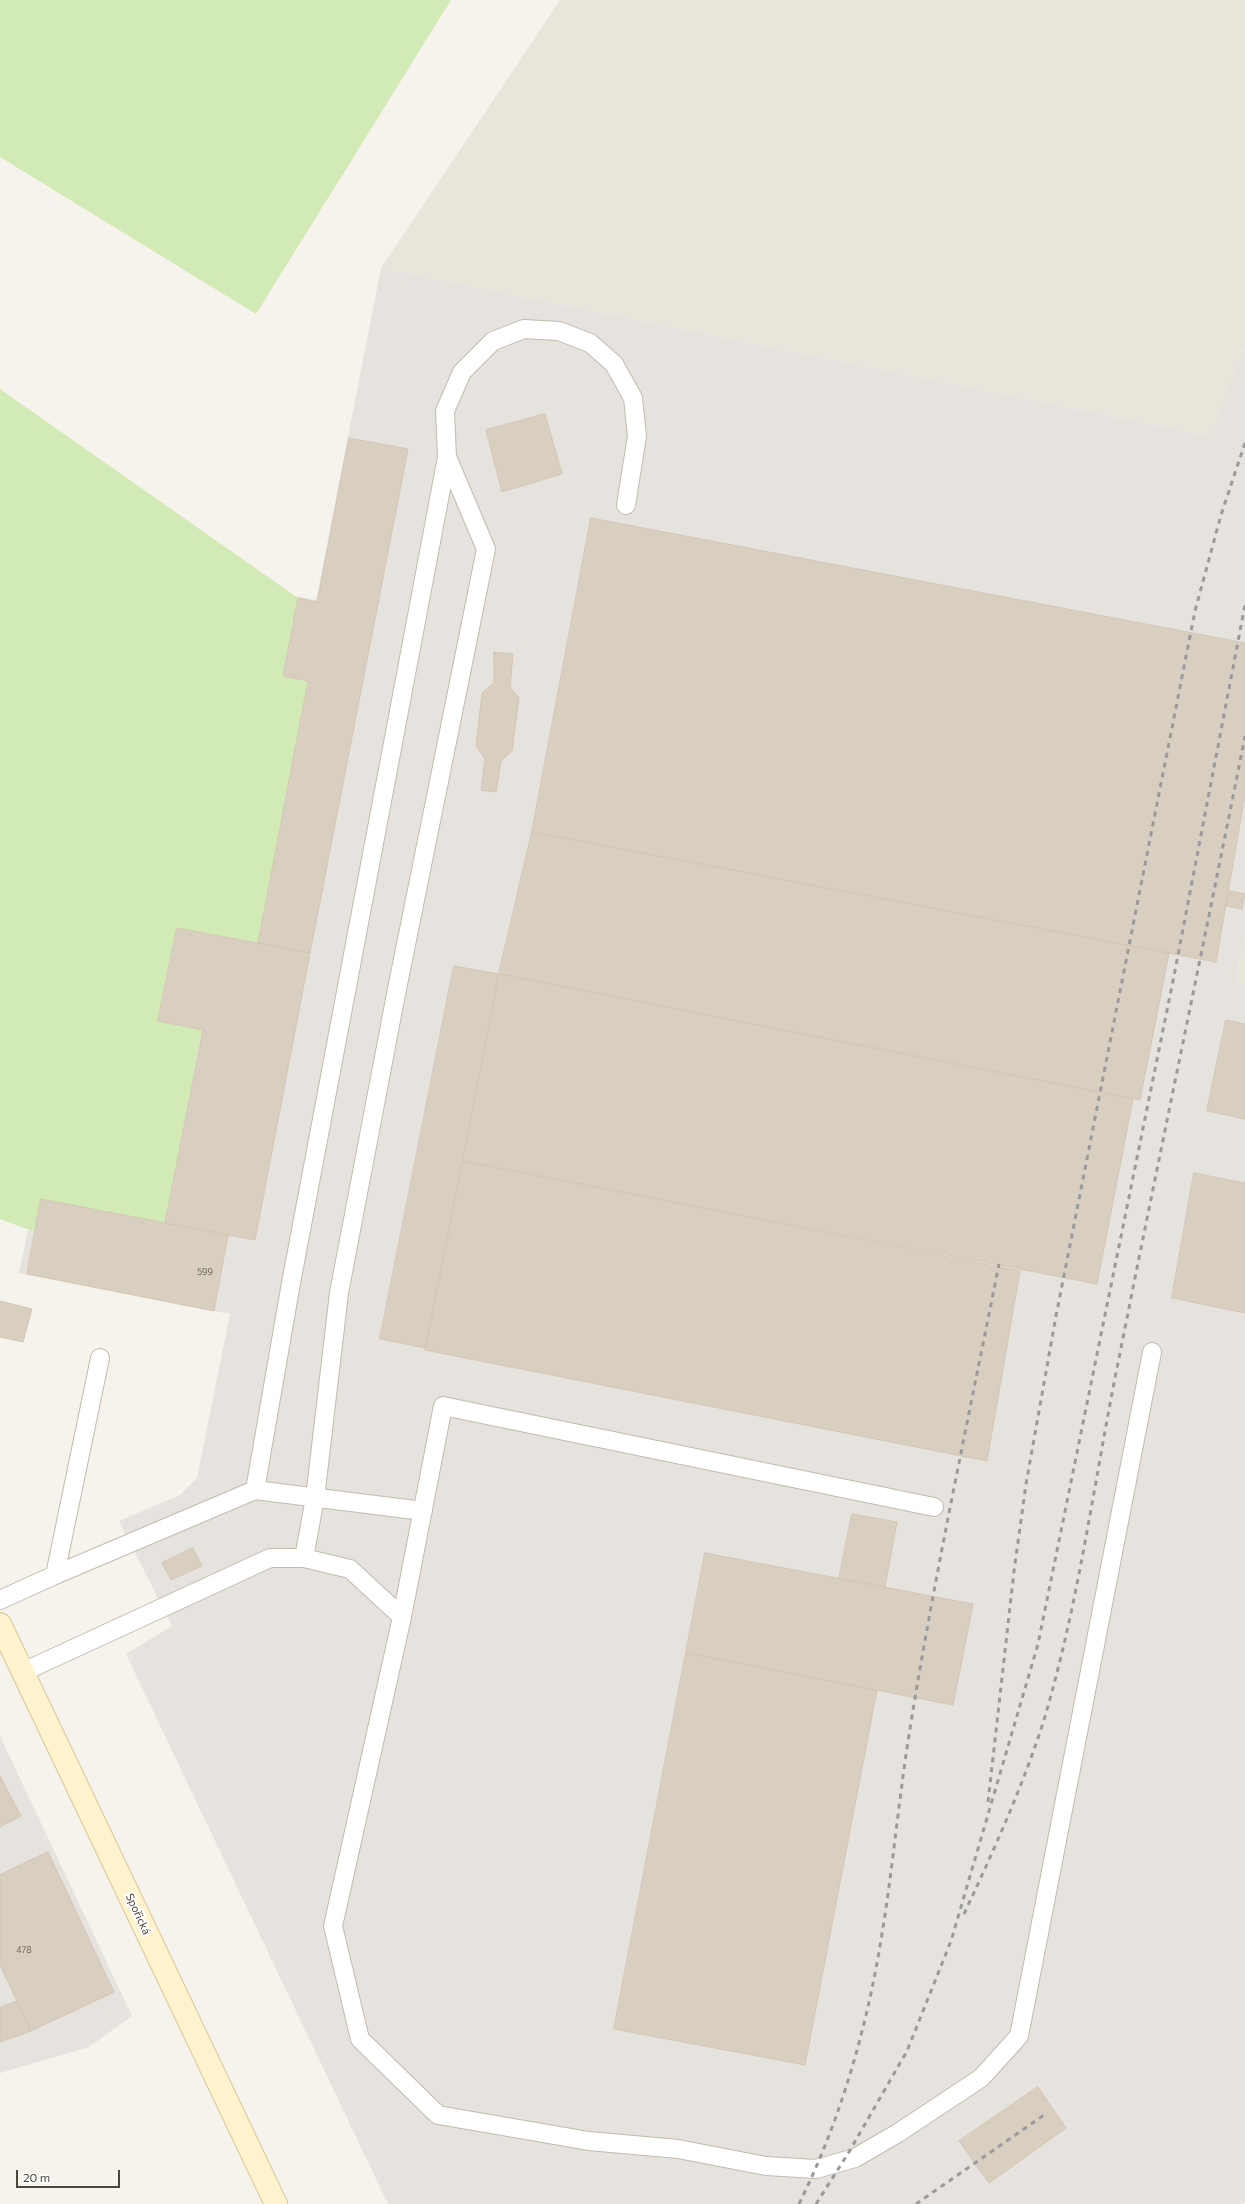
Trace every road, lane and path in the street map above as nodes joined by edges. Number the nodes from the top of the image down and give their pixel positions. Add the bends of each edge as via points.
1 (447, 457) junction
2 (626, 505) dead end
3 (1152, 1352) dead end
4 (100, 1358) dead end
5 (255, 1490) junction
6 (315, 1498) junction
7 (934, 1507) dead end
8 (423, 1511) junction
9 (304, 1558) junction
10 (55, 1575) junction
11 (0, 1600) edge
12 (402, 1617) junction
13 (0, 1624) edge
14 (23, 1672) junction
15 (276, 2204) edge

1 - 2 lane via 445,411 462,372 493,340 524,329 558,331 590,343 614,364 633,398 637,436
1 - 5 lane via 291,1283
1 - 6 lane via 486,549 339,1293
3 - 12 lane via 1019,2036 981,2078 855,2158 816,2169 766,2166 678,2149 590,2141 438,2115 360,2039 334,1926
4 - 10 lane
5 - 6 lane
5 - 10 lane
6 - 8 lane
6 - 9 lane
7 - 8 lane via 443,1406
8 - 12 lane
9 - 12 lane via 350,1569
9 - 14 lane via 270,1558
10 - 11 lane
13 - 14 street, Spořická
14 - 15 street, Spořická

